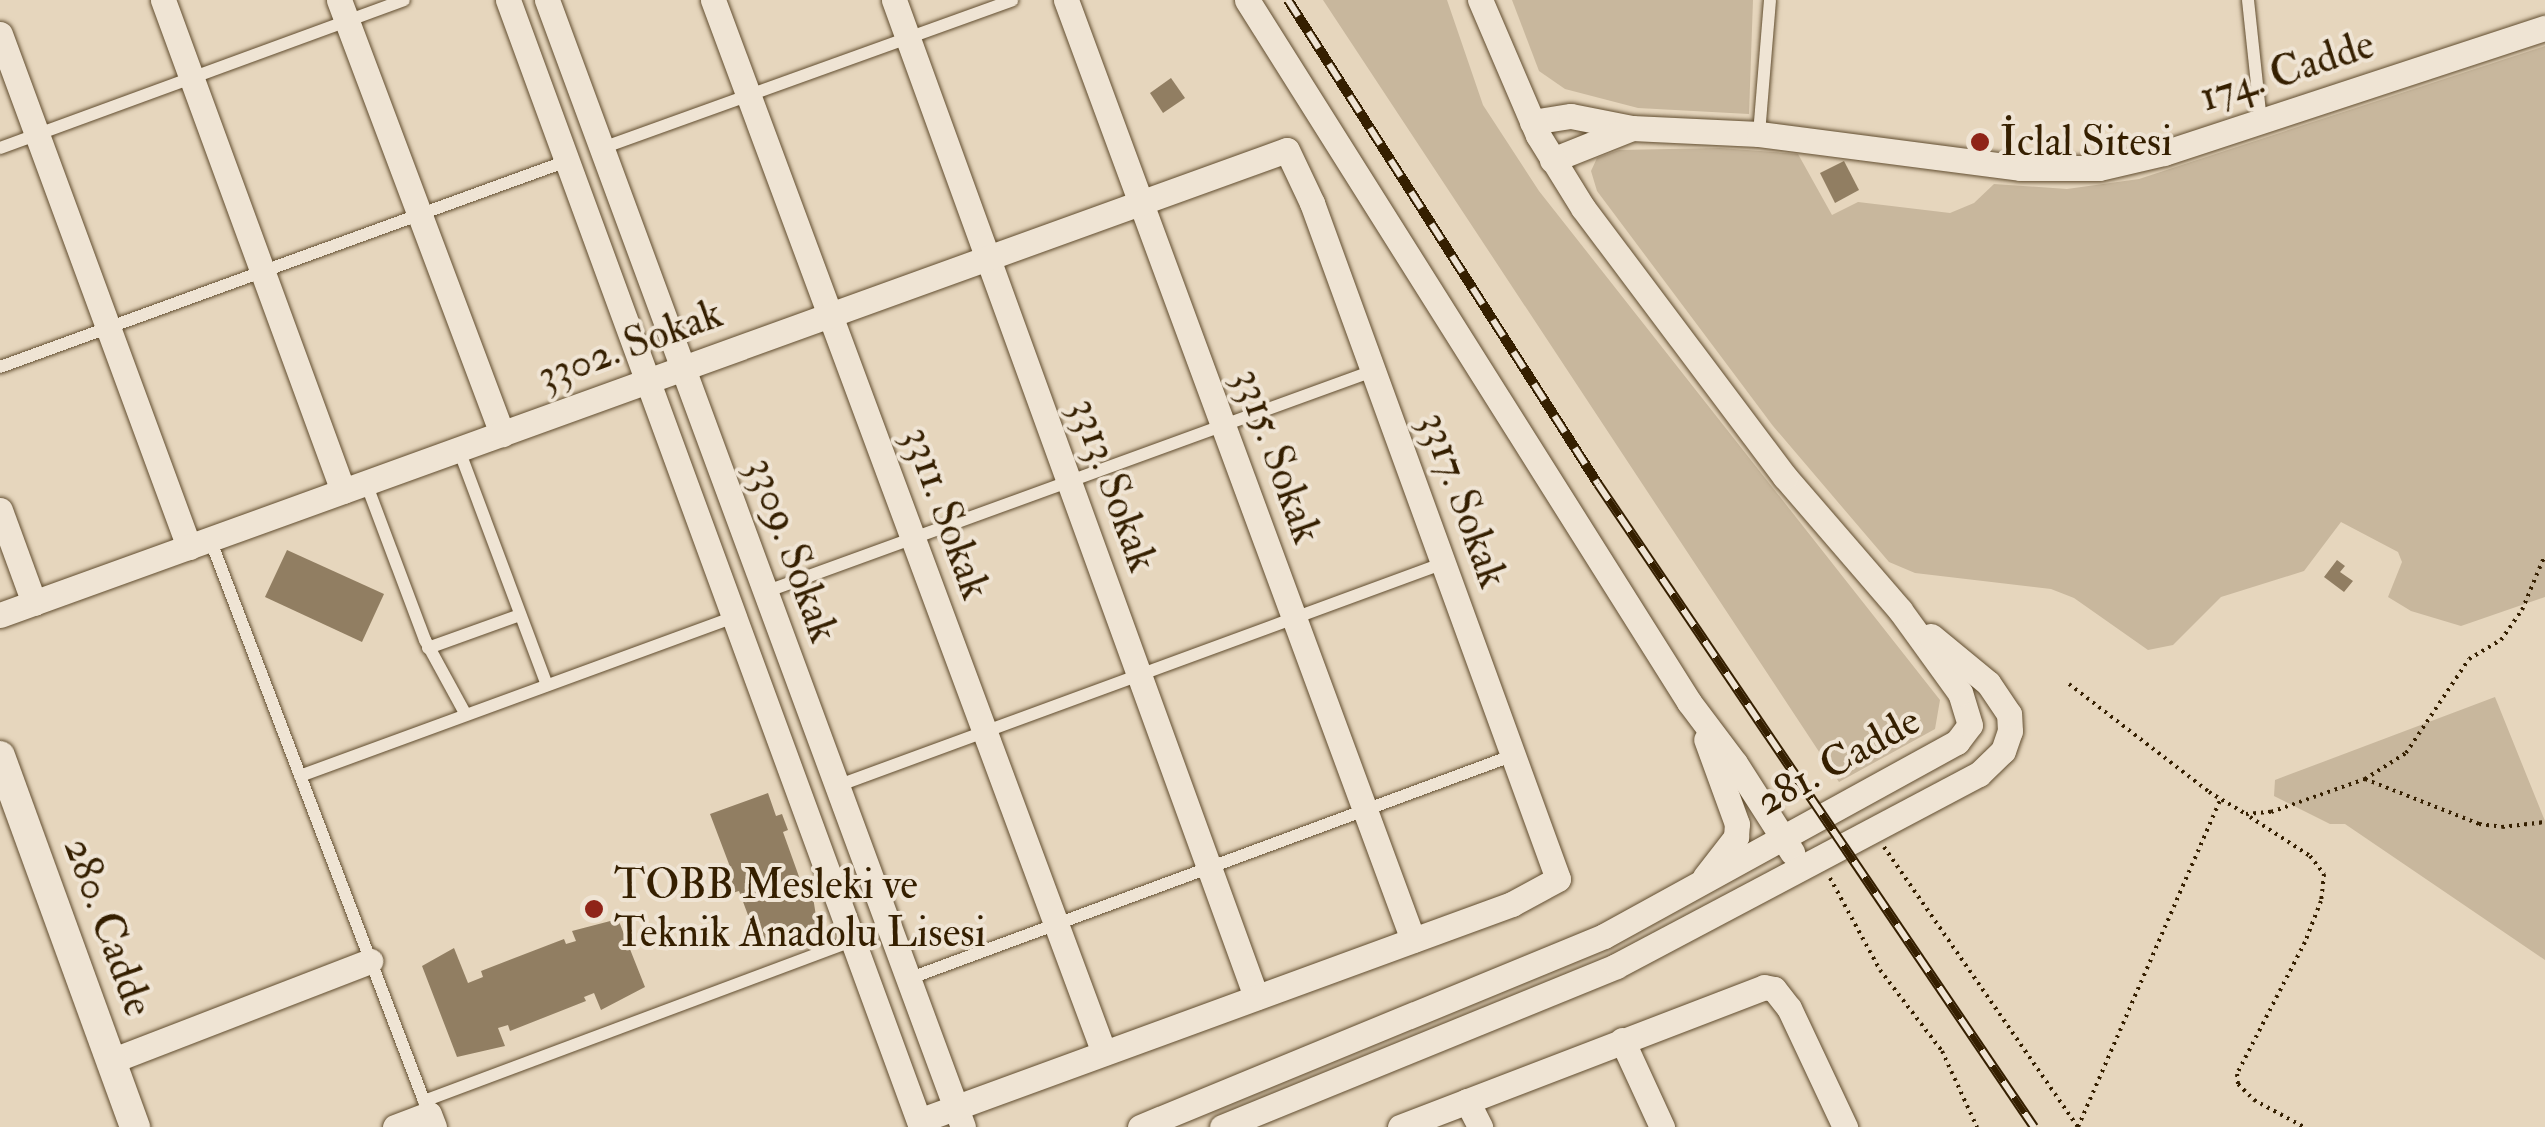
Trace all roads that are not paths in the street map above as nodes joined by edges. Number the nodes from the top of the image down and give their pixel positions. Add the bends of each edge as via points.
1 (163, 0) edge
2 (404, 0) edge
3 (508, 0) edge
4 (547, 0) edge
5 (713, 0) edge
6 (894, 0) edge
7 (1012, 0) edge
8 (1066, 0) edge
9 (1246, 0) edge
10 (1480, 0) edge
11 (1770, 0) edge
12 (2248, 0) edge
13 (342, 11) edge
14 (2545, 28) edge
15 (0, 34) edge
16 (908, 38) junction
17 (192, 78) junction
18 (748, 95) junction
19 (2262, 121) junction
20 (1532, 122) junction
21 (1632, 128) junction
22 (37, 134) junction
23 (1759, 134) junction
24 (0, 148) edge
25 (602, 148) junction
26 (1287, 150) joint
27 (1552, 160) junction
28 (567, 161) junction
29 (1141, 203) junction
30 (419, 215) junction
31 (988, 258) junction
32 (263, 272) junction
33 (830, 315) junction
34 (108, 328) junction
35 (0, 367) edge
36 (683, 368) junction
37 (1373, 371) junction
38 (648, 381) junction
39 (1223, 426) junction
40 (502, 434) junction
41 (458, 450) junction
42 (1069, 482) junction
43 (355, 487) junction
44 (0, 510) edge
45 (913, 538) junction
46 (200, 543) junction
47 (1444, 563) junction
48 (766, 592) junction
49 (34, 603) junction
50 (1900, 610) junction
51 (520, 614) junction
52 (0, 615) edge
53 (734, 616) junction
54 (1294, 618) junction
55 (428, 648) junction
56 (1139, 675) junction
57 (547, 686) junction
58 (1689, 702) junction
59 (466, 715) junction
60 (984, 732) junction
61 (0, 756) edge
62 (1514, 756) junction
63 (300, 776) junction
64 (837, 786) junction
65 (1365, 810) junction
66 (1783, 837) junction
67 (1810, 865) junction
68 (1209, 868) junction
69 (1698, 888) junction
70 (1056, 925) junction
71 (1412, 940) junction
72 (853, 941) junction
73 (370, 961) junction
74 (908, 979) junction
75 (1256, 997) junction
76 (1622, 1040) junction
77 (1104, 1053) junction
78 (112, 1061) junction
79 (1467, 1100) junction
80 (429, 1114) edge
81 (959, 1117) edge
82 (920, 1124) edge
83 (136, 1127) edge
84 (396, 1127) edge
85 (1140, 1127) edge
86 (1222, 1127) edge
87 (1400, 1127) edge
88 (1480, 1127) edge
89 (1662, 1127) edge
90 (1845, 1127) edge

1 - 17 street
2 - 13 lane
3 - 28 street, 3309. Sokak
4 - 25 street, 3309. Sokak
5 - 18 street, 3311. Sokak
6 - 16 street, 3313. Sokak
7 - 16 lane
8 - 29 street, 3315. Sokak
9 - 58 street
10 - 20 street
11 - 23 lane
12 - 19 lane
13 - 17 lane
13 - 30 street
14 - 19 street, 174. Cadde
15 - 22 street
16 - 18 lane
16 - 31 street, 3313. Sokak
17 - 22 lane
17 - 32 street
18 - 25 lane
18 - 33 street, 3311. Sokak
19 - 23 street, 174. Cadde via 2128,163 2062,170
20 - 21 street, 174. Cadde via 1571,116
20 - 27 street
21 - 23 street, 174. Cadde
21 - 27 street
22 - 24 lane
22 - 34 street
25 - 36 street, 3309. Sokak
26 - 29 street, 3302. Sokak
26 - 37 street, 3317. Sokak
27 - 50 street via 1740,418
28 - 30 lane
28 - 38 street, 3309. Sokak
29 - 31 street, 3302. Sokak
29 - 39 street, 3315. Sokak
30 - 32 lane
30 - 40 street
31 - 33 street, 3302. Sokak
31 - 42 street, 3313. Sokak
32 - 34 lane
32 - 43 street
33 - 36 street, 3302. Sokak
33 - 45 street, 3311. Sokak
34 - 35 lane
34 - 46 street
36 - 38 street, 3302. Sokak
36 - 48 street, 3309. Sokak
37 - 39 lane
37 - 47 street, 3317. Sokak
38 - 40 street, 3302. Sokak
38 - 53 street, 3309. Sokak
39 - 42 lane
39 - 54 street, 3315. Sokak
40 - 41 street, 3302. Sokak
41 - 43 street, 3302. Sokak
41 - 51 lane
42 - 45 lane
42 - 56 street, 3313. Sokak
43 - 46 street, 3302. Sokak
43 - 55 lane
44 - 49 street
45 - 48 lane
45 - 60 street, 3311. Sokak
46 - 49 street, 3302. Sokak
46 - 63 lane
47 - 54 lane
47 - 62 street, 3317. Sokak
48 - 64 street, 3309. Sokak
49 - 52 street, 3302. Sokak
50 - 66 street, 281. Cadde via 1966,703 1968,731
50 - 67 street, 281. Cadde via 1998,693 2010,731 1988,768
51 - 55 lane
51 - 57 lane
53 - 57 lane
53 - 72 street, 3309. Sokak
54 - 56 lane
54 - 65 street, 3315. Sokak
55 - 59 lane
56 - 60 lane
56 - 68 street, 3313. Sokak
57 - 59 lane
58 - 66 street
58 - 69 street via 1738,824 1736,837
59 - 63 lane
60 - 64 lane
60 - 70 street, 3311. Sokak
61 - 78 street, 280. Cadde
62 - 65 lane
62 - 71 street, 3317. Sokak via 1558,878 1512,904
63 - 73 lane
64 - 74 street, 3309. Sokak
65 - 68 lane
65 - 71 street, 3315. Sokak
66 - 67 street
66 - 69 street, 281. Cadde
67 - 86 street, 281. Cadde via 1616,966
68 - 70 lane
68 - 75 street, 3313. Sokak
69 - 85 street, 281. Cadde via 1546,962
70 - 74 lane
70 - 77 street, 3311. Sokak
71 - 75 street
72 - 80 lane
72 - 82 street, 3309. Sokak
73 - 78 street
73 - 80 lane
74 - 81 street, 3309. Sokak
75 - 77 street
76 - 79 street
76 - 89 street
76 - 90 street via 1751,990 1774,989 1790,1008
77 - 81 street
78 - 83 street, 280. Cadde
79 - 87 street
79 - 88 street
80 - 84 street
81 - 82 street

